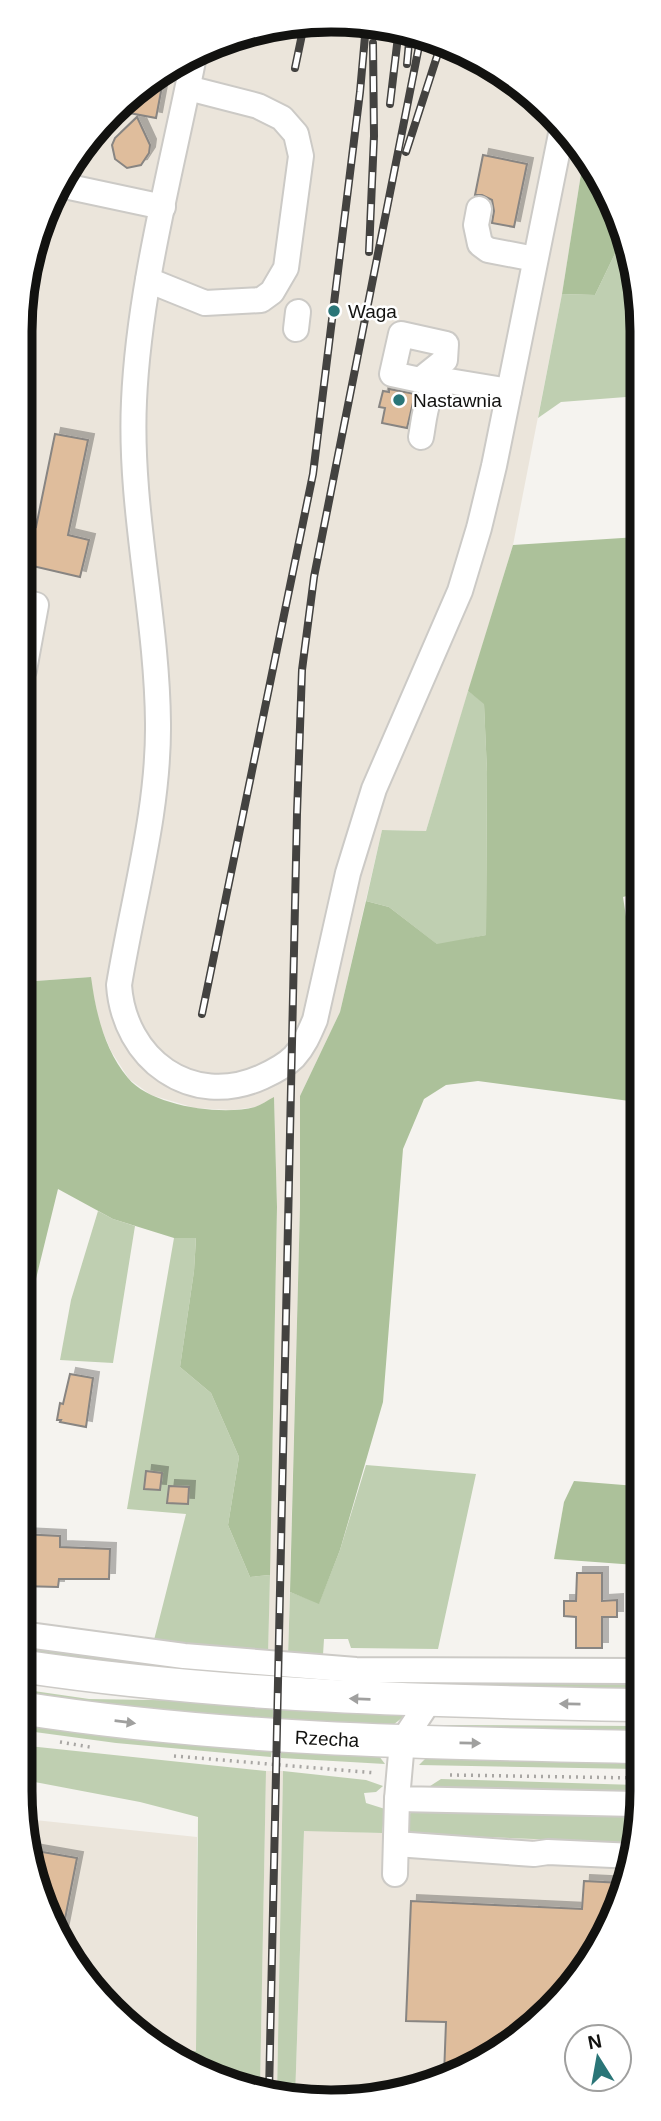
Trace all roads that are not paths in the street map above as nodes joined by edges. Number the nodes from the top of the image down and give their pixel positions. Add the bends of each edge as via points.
1 (192, 65) edge
2 (188, 88) junction
3 (560, 139) edge
4 (69, 187) edge
5 (163, 207) junction
6 (479, 209) dead end
7 (535, 259) junction
8 (148, 280) junction
9 (509, 391) junction
10 (421, 437) dead end
11 (32, 604) edge
12 (32, 627) edge
13 (32, 1636) edge
14 (32, 1667) edge
15 (630, 1671) edge
16 (429, 1701) junction
17 (630, 1705) edge
18 (32, 1710) edge
19 (402, 1742) junction
20 (630, 1747) edge
21 (397, 1799) junction
22 (629, 1804) edge
23 (396, 1844) junction
24 (622, 1855) edge
25 (395, 1874) dead end

1 - 2 street
2 - 5 street
2 - 8 street via 258,106 282,118 296,134 301,156 285,268 272,292 261,300 205,303
3 - 7 street
4 - 5 street
5 - 8 street
6 - 7 street via 475,225 480,244 488,250
7 - 9 street
8 - 9 street via 137,362 134,438 158,727 147,833 119,985 125,1021 136,1042 148,1058 183,1081 231,1087 253,1081 292,1059 306,1042 322,998 348,873 374,789 471,558
9 - 10 street via 436,376
11 - 12 street via 36,605
13 - 15 street via 184,1656 356,1670
16 -> 14 main road via 210,1689
17 -> 16 main road
16 - 19 street
18 -> 19 main road, Rzecha via 179,1728
19 -> 20 main road, Rzecha
19 - 21 street
21 - 22 street
21 - 23 street
23 - 24 street
23 - 25 street

